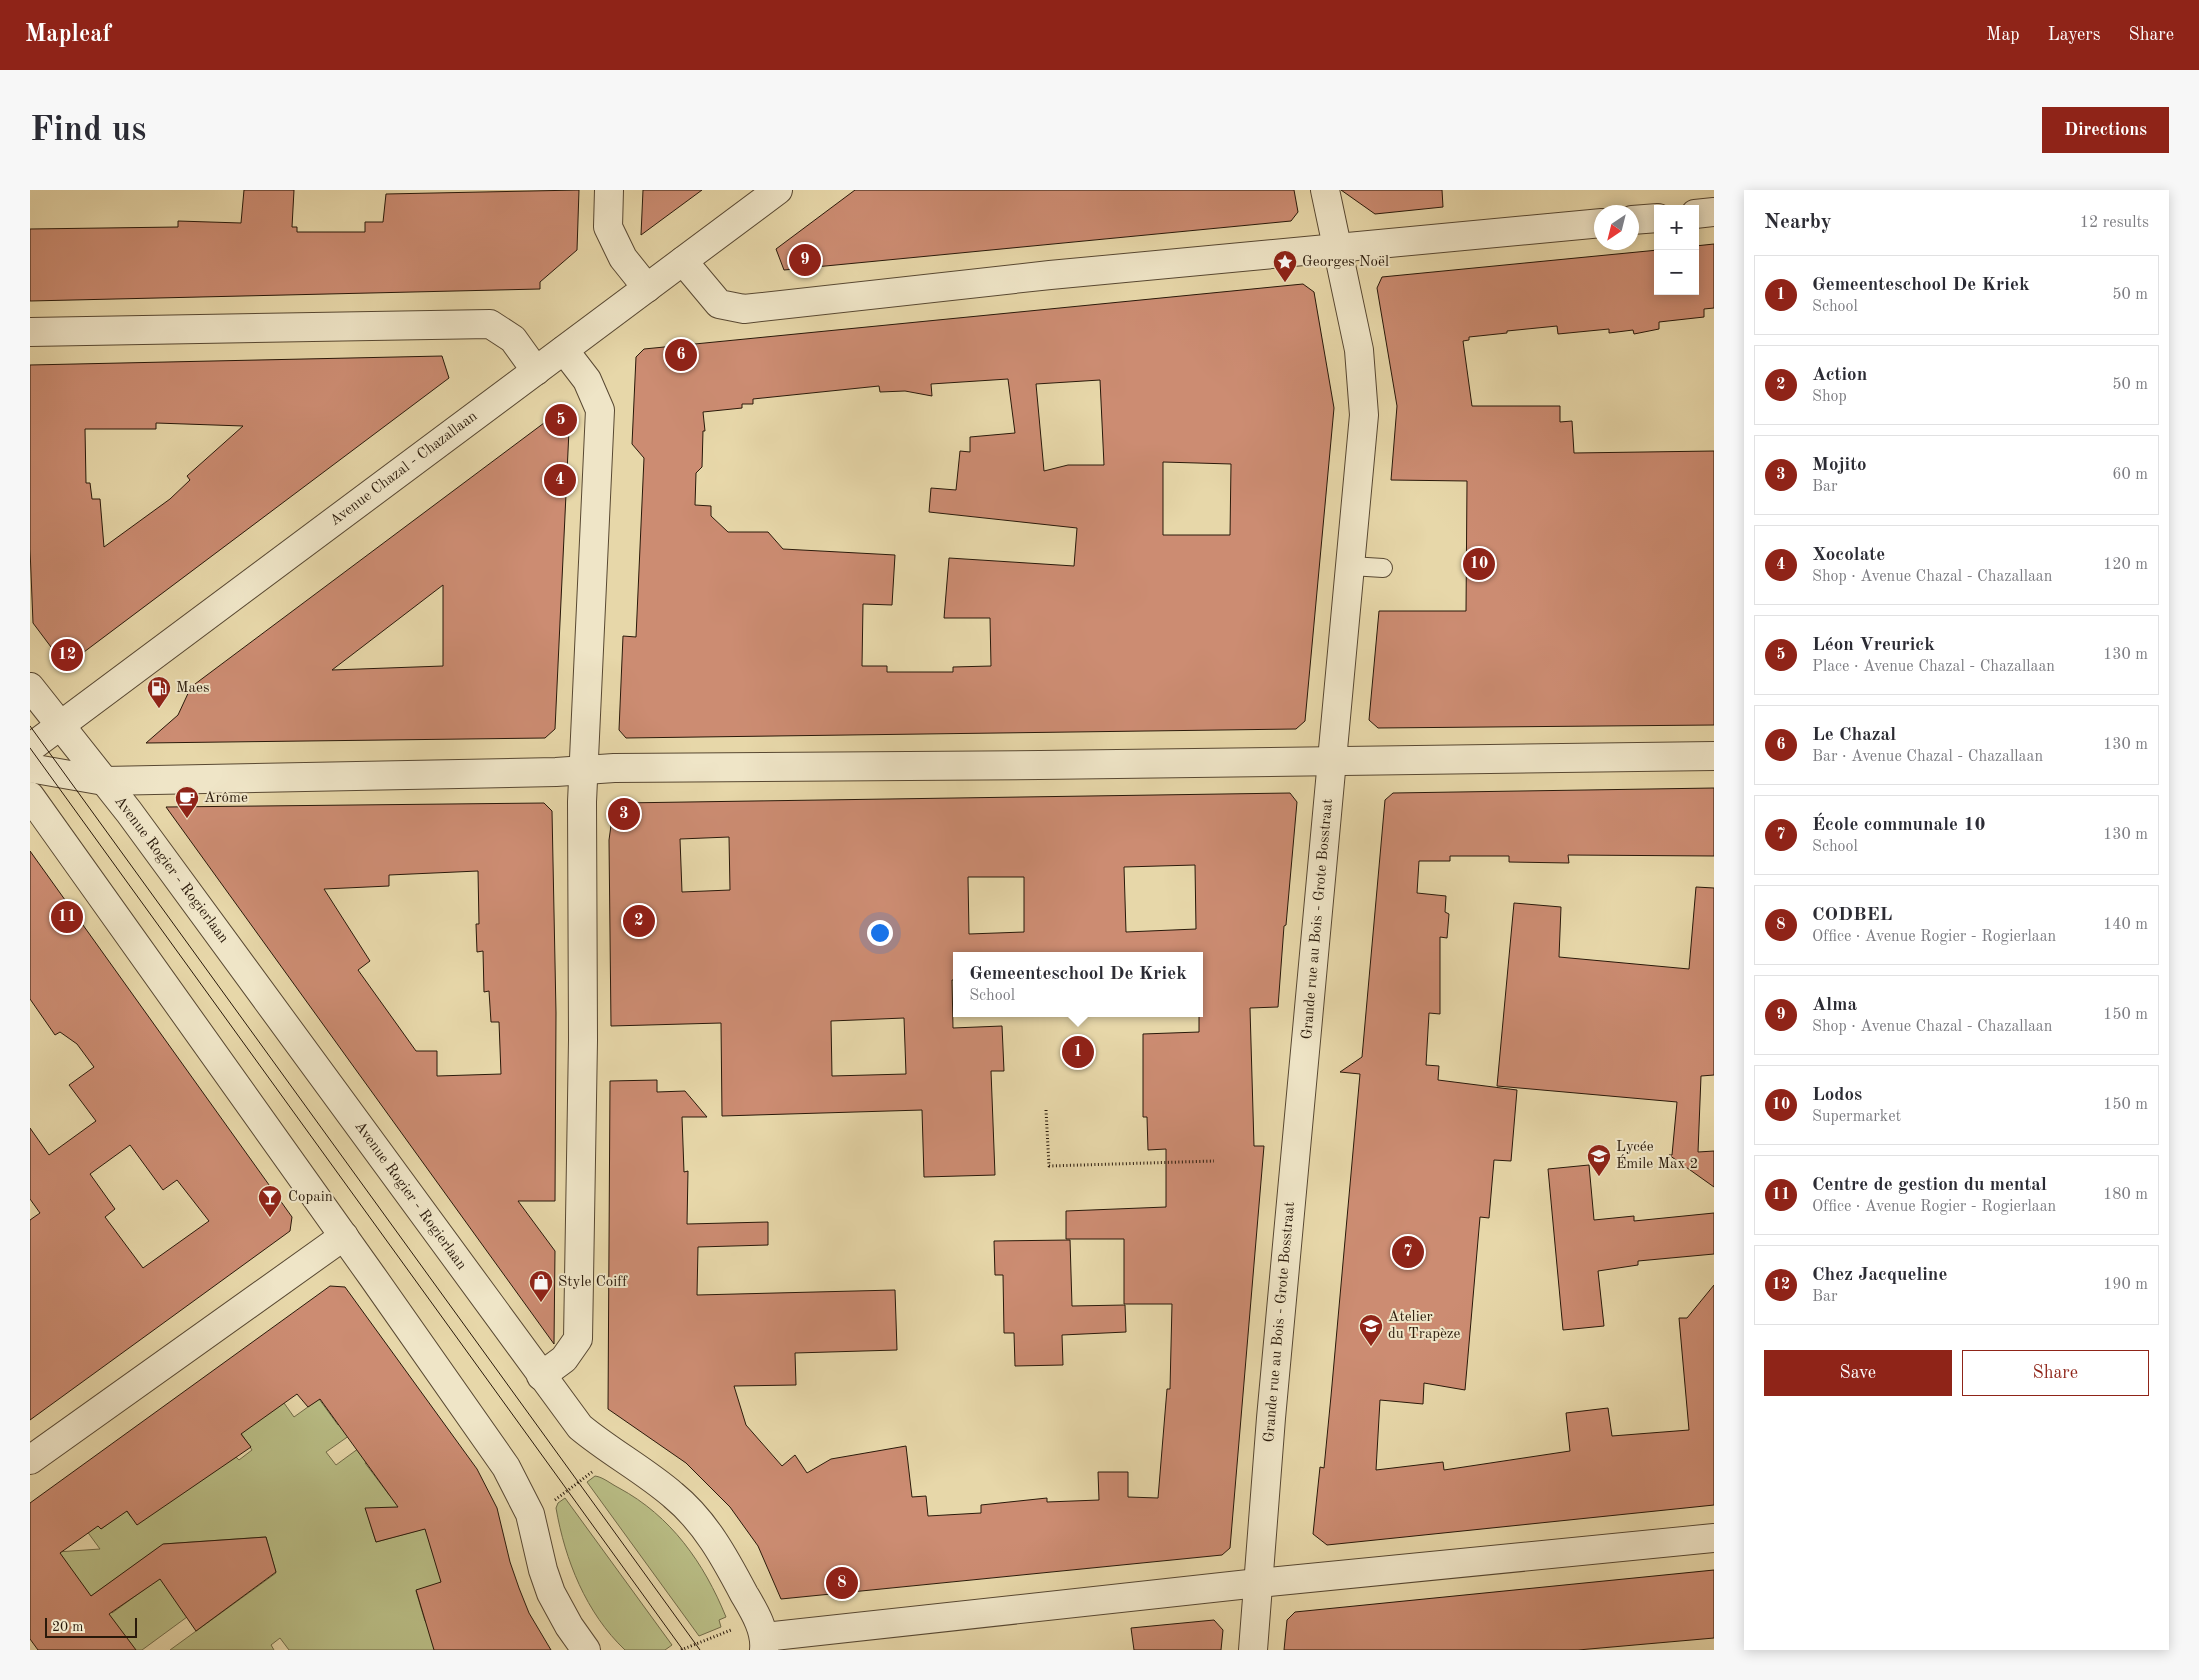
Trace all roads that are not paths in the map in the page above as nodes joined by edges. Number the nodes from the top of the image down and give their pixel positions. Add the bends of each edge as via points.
1 (609, 190) edge
2 (778, 190) edge
3 (1325, 190) edge
4 (1714, 212) edge
5 (1699, 214) edge
6 (1654, 218) edge
7 (1639, 219) edge
8 (1594, 224) edge
9 (1337, 249) junction
10 (683, 261) junction
11 (647, 288) junction
12 (30, 332) edge
13 (564, 350) junction
14 (536, 371) junction
15 (1351, 566) junction
16 (1383, 568) dead end
17 (30, 687) edge
18 (61, 727) junction
19 (30, 748) edge
20 (1714, 756) edge
21 (1333, 761) junction
22 (30, 768) edge
23 (585, 770) junction
24 (104, 781) junction
25 (30, 796) edge
26 (344, 1236) junction
27 (541, 1376) junction
28 (30, 1460) edge
29 (1714, 1538) edge
30 (1258, 1583) junction
31 (765, 1643) edge
32 (586, 1650) edge
33 (1253, 1650) edge

1 - 11 street via 608,228 623,258
2 - 10 street, Avenue Chazal - Chazallaan
3 - 9 street, Grande rue au Bois - Grote Bosstraat
4 - 5 street
6 - 7 street
8 - 9 street
9 - 10 street via 1040,276 744,309 719,304
9 - 15 street, Grande rue au Bois - Grote Bosstraat via 1359,350 1364,415
10 - 11 street, Avenue Chazal - Chazallaan
11 - 13 street, Avenue Chazal - Chazallaan
12 - 14 street via 490,324 513,339
13 - 14 street, Avenue Chazal - Chazallaan
13 - 23 street via 586,380 600,410
14 - 18 street, Avenue Chazal - Chazallaan
15 - 16 lane
15 - 21 street, Grande rue au Bois - Grote Bosstraat
17 - 18 street, Avenue Rogier - Rogierlaan
18 - 19 street, Avenue Chazal - Chazallaan
18 - 24 street, Avenue Rogier - Rogierlaan
20 - 21 street
21 - 23 street
21 - 30 street, Grande rue au Bois - Grote Bosstraat
22 - 24 street
23 - 24 street
23 - 27 street via 582,802 583,1040 578,1338 564,1359
24 - 27 street, Avenue Rogier - Rogierlaan
25 - 26 street
26 - 28 street
26 - 32 street via 506,1467 530,1514 551,1593
27 - 31 street, Avenue Rogier - Rogierlaan via 580,1427 673,1495 699,1520 724,1556
29 - 30 street
30 - 31 street
30 - 33 street, Grande rue au Bois - Grote Bosstraat

